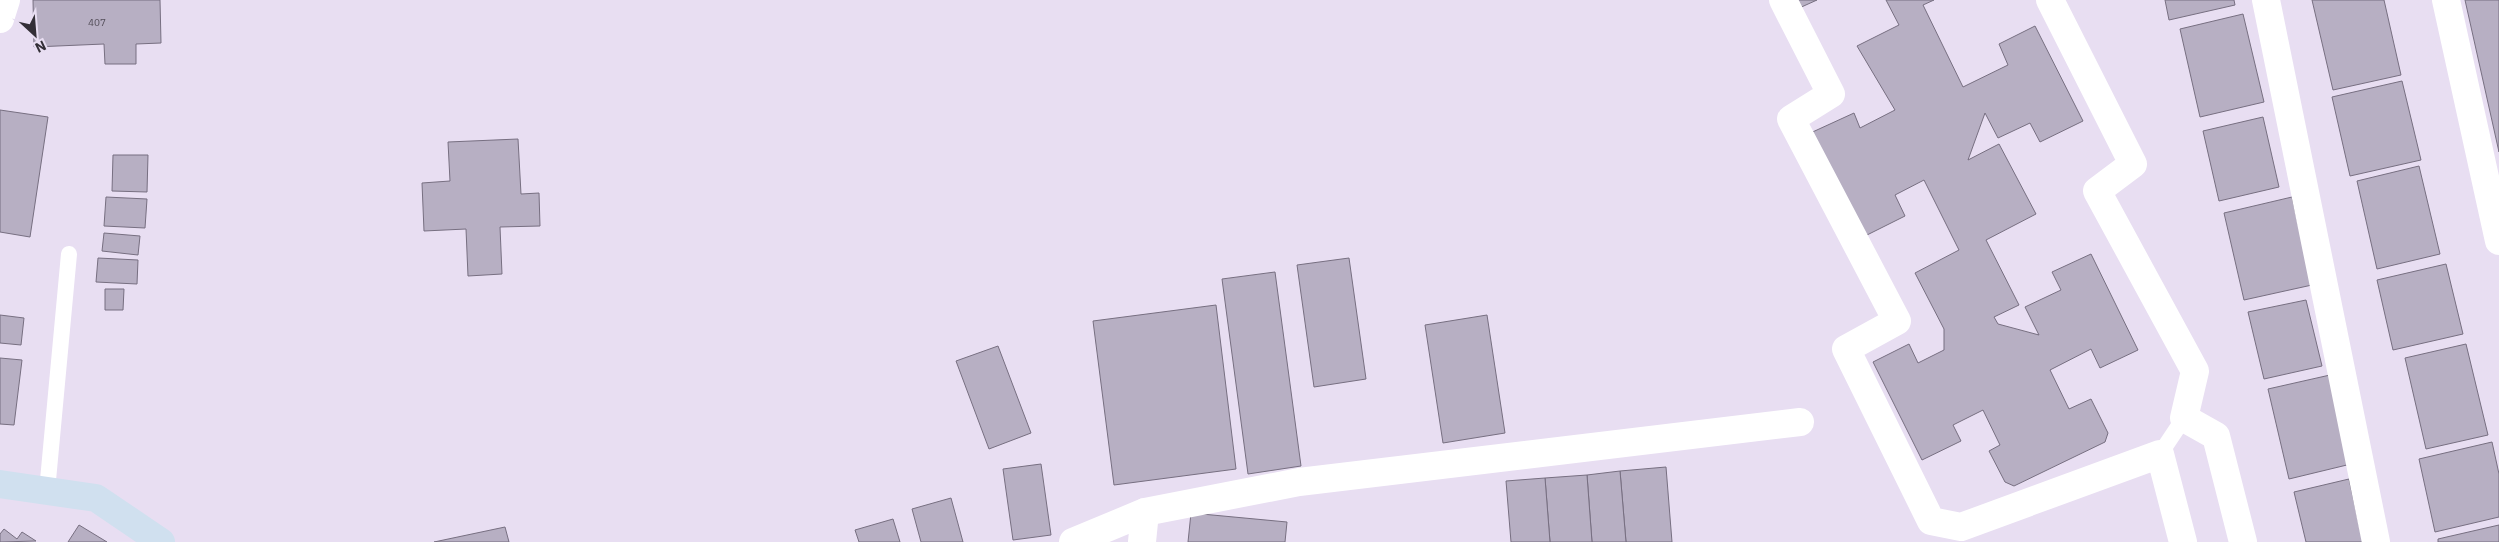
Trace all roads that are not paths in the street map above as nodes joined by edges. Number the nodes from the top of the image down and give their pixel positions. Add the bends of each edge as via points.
1 (6, 0) edge
2 (1783, 0) edge
3 (2050, 0) edge
4 (2266, 0) edge
5 (2446, 0) edge
6 (0, 19) edge
7 (2499, 241) edge
8 (69, 254) dead end
9 (2184, 418) junction
10 (1800, 422) dead end
11 (2160, 454) junction
12 (0, 484) edge
13 (47, 491) junction
14 (1144, 512) junction
15 (161, 542) edge
16 (1073, 542) edge
17 (1142, 542) edge
18 (2182, 542) edge
19 (2243, 542) edge
20 (2376, 542) edge

1 - 6 street
2 - 11 street via 1831,94 1791,119 1897,321 1846,349 1931,521 1961,527
3 - 9 street via 2133,164 2097,191 2195,371
4 - 20 street
5 - 7 street
8 - 13 lane
9 - 11 lane
9 - 19 street via 2216,436
10 - 14 street via 1299,482
11 - 18 street
12 - 13 street
13 - 15 street via 96,498
14 - 16 street
14 - 17 street

